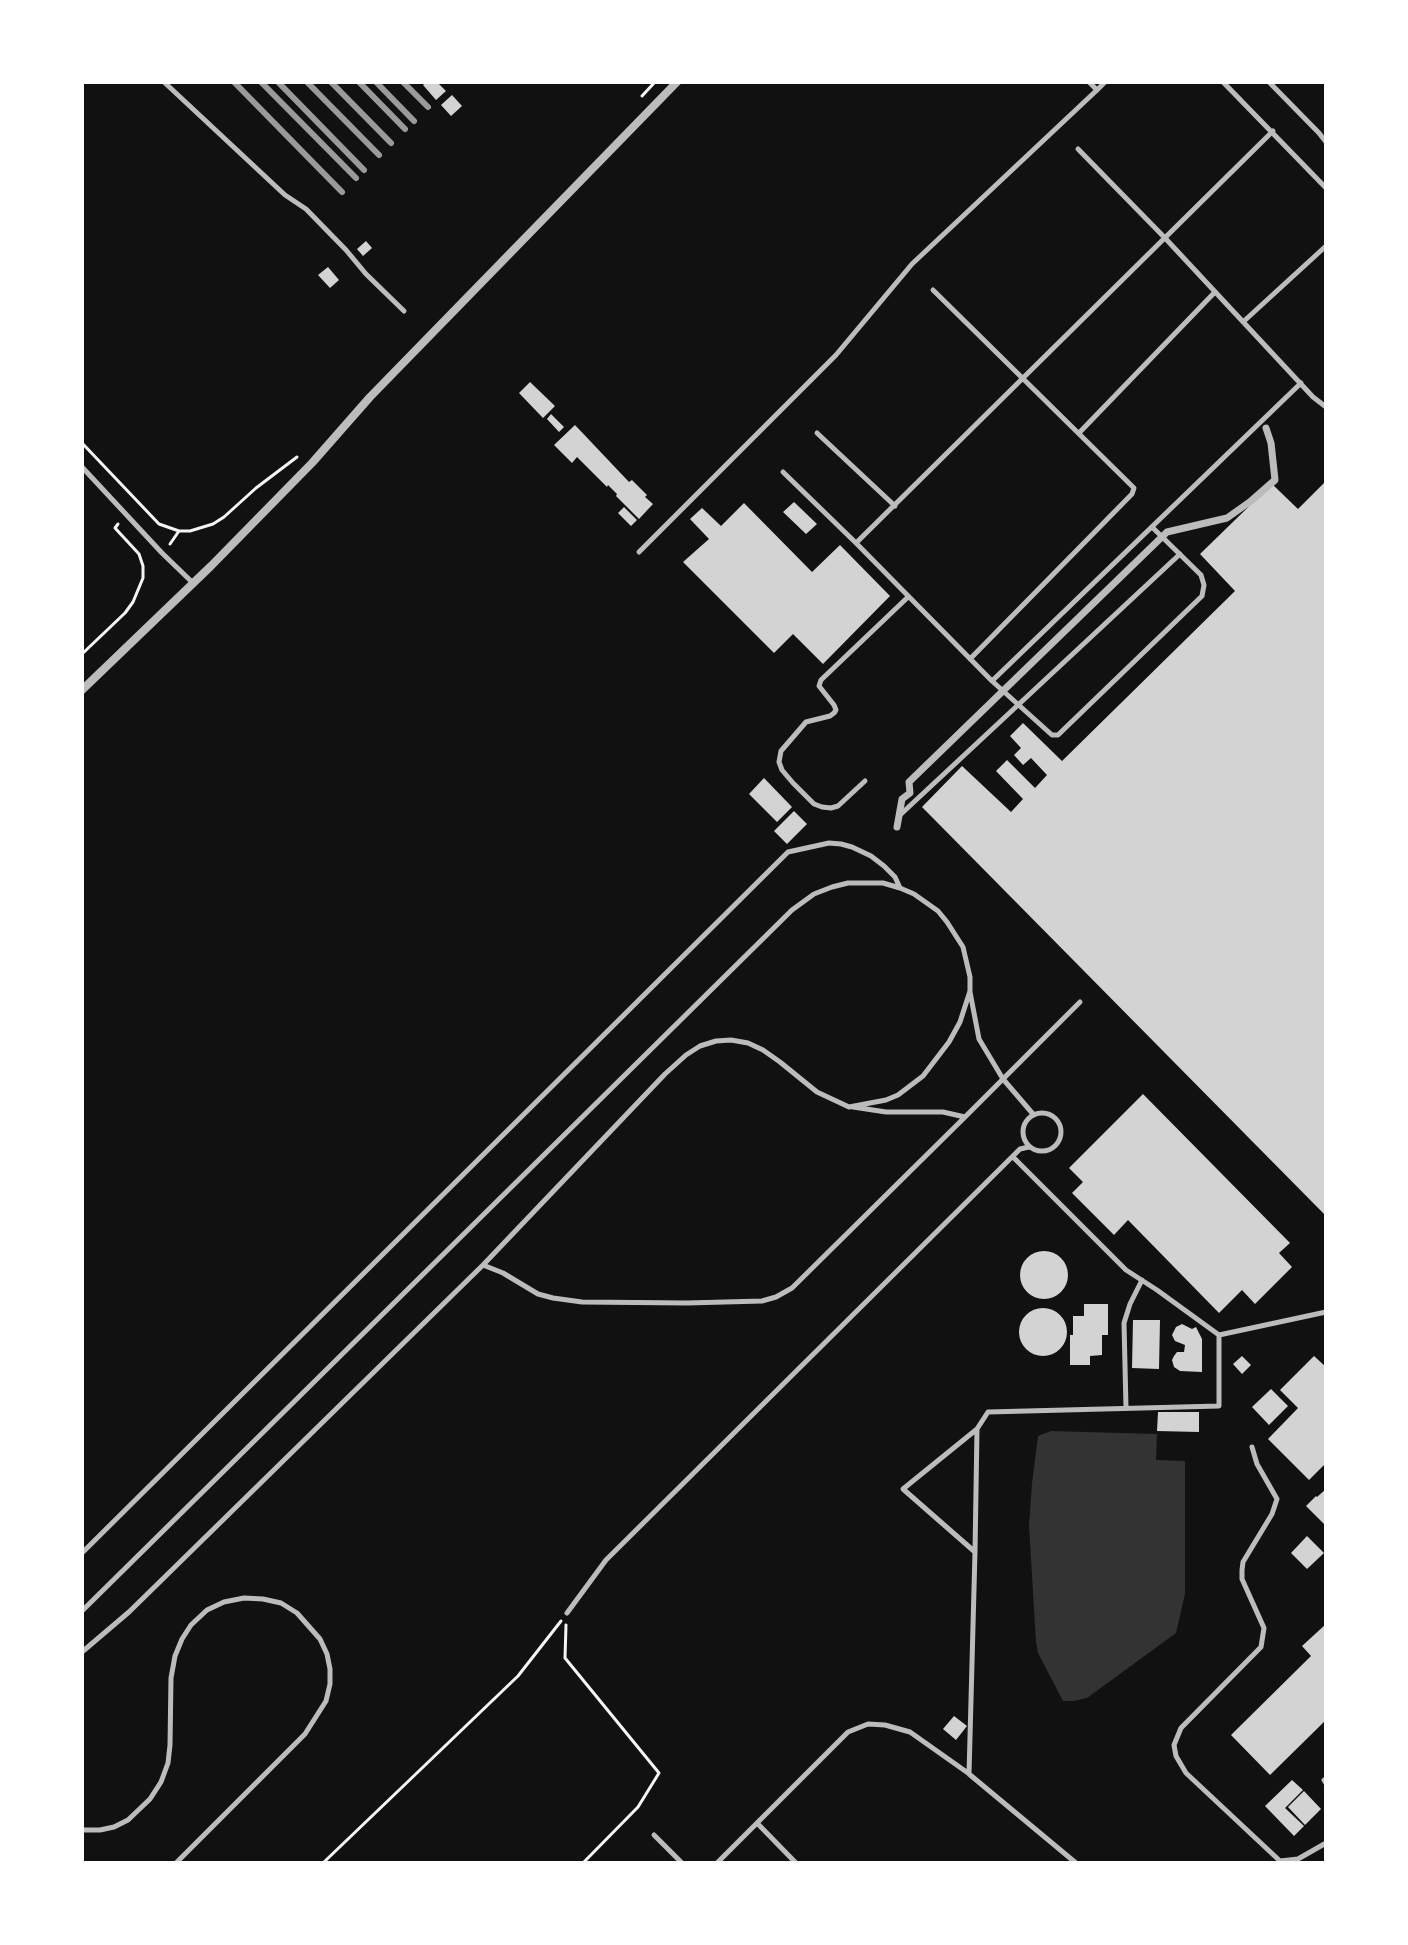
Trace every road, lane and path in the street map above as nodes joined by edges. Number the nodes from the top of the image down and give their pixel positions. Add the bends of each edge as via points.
1 (164, 82) edge
2 (677, 82) edge
3 (1089, 82) edge
4 (1105, 82) edge
5 (1223, 82) edge
6 (1269, 82) edge
7 (1097, 90) junction
8 (1273, 131) junction
9 (1326, 142) edge
10 (1078, 149) dead end
11 (1326, 188) edge
12 (1165, 238) junction
13 (1326, 246) edge
14 (933, 290) dead end
15 (1215, 292) junction
16 (404, 311) dead end
17 (1243, 322) junction
18 (1023, 379) junction
19 (1301, 383) junction
20 (1326, 407) edge
21 (1266, 428) dead end
22 (817, 433) dead end
23 (1079, 433) junction
24 (82, 443) edge
25 (303, 452) dead end
26 (82, 467) edge
27 (783, 472) dead end
28 (895, 506) junction
29 (1152, 527) junction
30 (1163, 536) junction
31 (856, 543) junction
32 (639, 552) dead end
33 (1180, 554) junction
34 (143, 566) dead end
35 (193, 583) junction
36 (908, 597) junction
37 (82, 654) edge
38 (970, 659) junction
39 (992, 681) junction
40 (82, 690) edge
41 (1002, 692) junction
42 (1019, 705) junction
43 (865, 781) dead end
44 (899, 815) junction
45 (897, 827) dead end
46 (900, 888) junction
47 (970, 991) junction
48 (1080, 1002) dead end
49 (1003, 1079) junction
50 (849, 1107) junction
51 (1033, 1114) junction
52 (965, 1117) junction
53 (1029, 1147) junction
54 (1013, 1157) junction
55 (483, 1265) junction
56 (1142, 1280) junction
57 (1326, 1312) edge
58 (1219, 1335) junction
59 (1126, 1408) junction
60 (977, 1429) junction
61 (1252, 1447) dead end
62 (975, 1552) junction
63 (82, 1553) edge
64 (82, 1611) edge
65 (567, 1613) junction
66 (82, 1652) edge
67 (969, 1774) junction
68 (757, 1823) junction
69 (82, 1830) edge
70 (654, 1835) dead end
71 (1326, 1843) edge
72 (1073, 1862) edge
73 (176, 1863) edge
74 (323, 1863) edge
75 (583, 1863) edge
76 (682, 1863) edge
77 (717, 1863) edge
78 (796, 1863) edge

1 - 16 lane via 306,209
2 - 35 street
3 - 7 lane
4 - 7 lane
5 - 8 lane
6 - 9 lane
7 - 32 lane via 912,264 836,355
8 - 11 lane
8 - 12 lane
10 - 12 lane
12 - 15 lane
12 - 18 lane
13 - 17 lane
14 - 18 lane
15 - 17 lane
15 - 23 lane
17 - 19 lane
18 - 23 lane
18 - 28 lane
19 - 20 lane
19 - 29 lane
21 - 30 street via 1275,480 1227,518
22 - 28 lane
23 - 38 lane via 1134,491
24 - 25 path via 159,524 179,531 224,517
26 - 35 lane
27 - 31 lane
28 - 31 lane
29 - 30 lane
29 - 39 lane
30 - 33 lane
30 - 41 street
31 - 36 lane
33 - 42 lane
33 - 42 lane via 1201,575 1202,596 1058,735
34 - 37 path via 133,602
35 - 40 street
36 - 38 lane
36 - 43 lane via 821,680 819,686 836,710 806,722 779,762 814,804 831,808
38 - 39 lane
39 - 41 lane
41 - 42 lane
41 - 44 street via 909,782 910,793 902,799
42 - 44 lane
44 - 45 street
46 - 47 lane via 947,922 963,947
46 - 63 lane via 884,866 852,847 829,843 788,852
46 - 64 lane via 848,883 814,894 792,910
47 - 49 lane via 979,1039
47 - 50 lane via 949,1042 923,1076 898,1095
48 - 49 lane
49 - 51 lane
49 - 52 lane
50 - 52 lane
50 - 55 lane via 817,1092 748,1043 731,1040 700,1046 665,1074
51 - 53 lane via 1023,1132
51 - 53 lane via 1056,1119 1061,1137 1046,1151
52 - 55 lane via 792,1288 776,1297 582,1302 538,1294
53 - 54 lane
54 - 56 lane
54 - 65 lane via 606,1560
55 - 66 lane
56 - 58 lane
56 - 59 lane via 1124,1323
57 - 58 lane
58 - 59 lane via 1219,1406
59 - 60 lane via 988,1412
60 - 62 lane
60 - 62 lane via 903,1489
61 - 71 lane via 1277,1499 1242,1570 1264,1628 1261,1647 1181,1728 1176,1756 1186,1773 1280,1861 1298,1859
62 - 67 lane
65 - 74 path via 518,1676
65 - 75 path via 565,1658 659,1773 638,1807
67 - 68 lane via 910,1732 868,1724 848,1732
67 - 72 lane
68 - 77 lane
68 - 78 lane
69 - 73 lane via 128,1820 161,1782 170,1745 171,1678 178,1647 191,1625 224,1602 244,1598 281,1603 297,1613 324,1646 330,1669 326,1701 305,1734
70 - 76 lane

